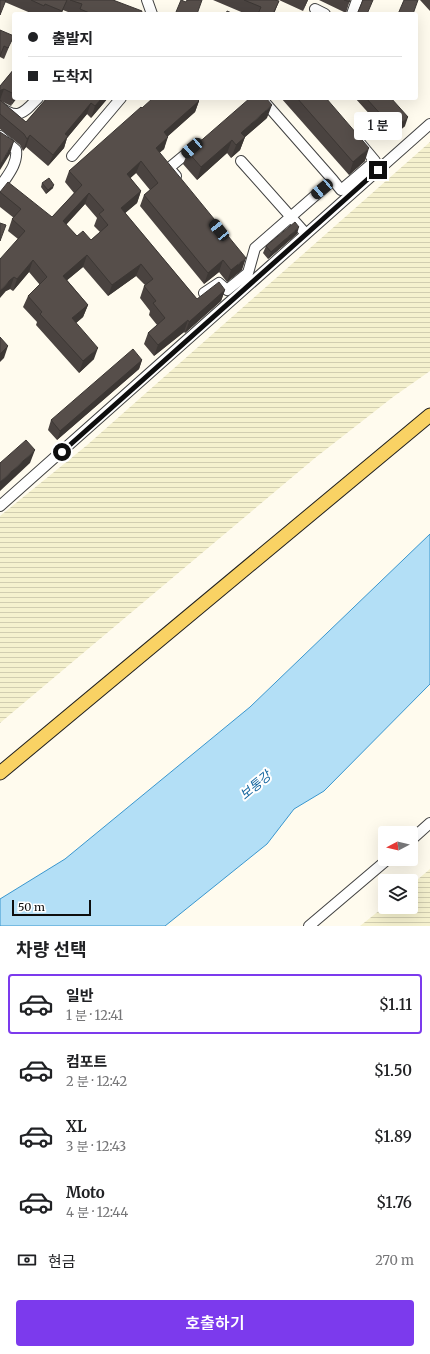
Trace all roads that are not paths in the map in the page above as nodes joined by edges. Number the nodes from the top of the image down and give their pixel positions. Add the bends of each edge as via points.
1 (147, 0) edge
2 (357, 0) edge
3 (315, 10) dead end
4 (151, 12) edge
5 (320, 12) edge
6 (353, 12) edge
7 (36, 100) edge
8 (119, 100) edge
9 (263, 100) edge
10 (0, 107) edge
11 (430, 124) edge
12 (0, 136) edge
13 (204, 138) edge
14 (355, 138) edge
15 (72, 156) dead end
16 (241, 161) dead end
17 (333, 180) junction
18 (0, 187) edge
19 (184, 187) edge
20 (290, 216) junction
21 (306, 234) junction
22 (204, 294) edge
23 (430, 415) edge
24 (0, 506) edge
25 (0, 773) edge
26 (430, 823) edge
27 (418, 834) edge
28 (380, 866) edge
29 (309, 926) edge

1 - 4 street
2 - 6 street
3 - 5 street
7 - 10 street via 24,112 16,115
8 - 15 street
9 - 17 street
11 - 21 street
12 - 18 street via 16,150 17,155
13 - 19 street via 169,168
14 - 17 street via 375,161 341,190
16 - 20 street
17 - 20 street
20 - 21 street
20 - 22 street via 255,248 246,264 248,272 227,290 219,283
21 - 24 street
23 - 25 main road
26 - 27 street
28 - 29 street

